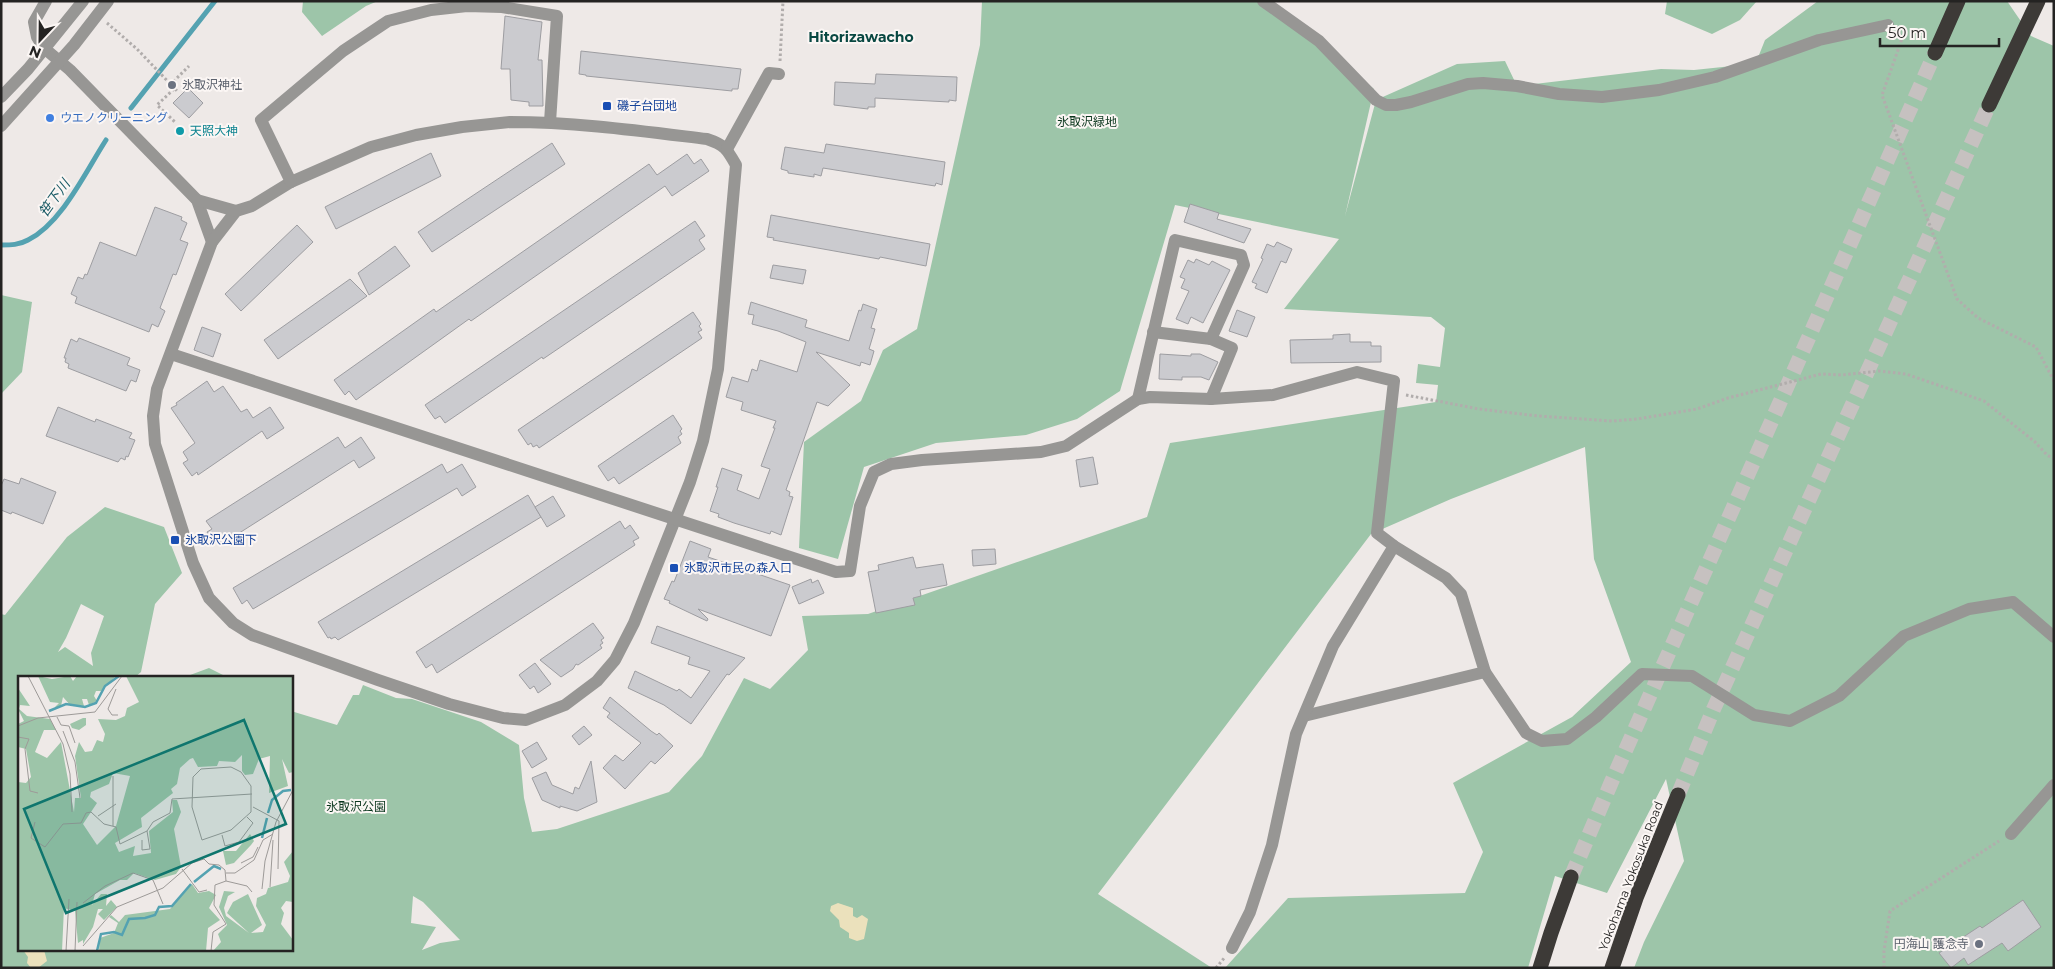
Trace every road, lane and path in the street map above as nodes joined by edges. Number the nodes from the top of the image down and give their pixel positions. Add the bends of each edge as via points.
1 (46, 1) edge
2 (83, 1) edge
3 (108, 1) edge
4 (783, 1) edge
5 (1263, 1) edge
6 (1958, 1) edge
7 (2038, 1) edge
8 (106, 22) dead end
9 (1888, 25) joint
10 (44, 48) junction
11 (1935, 53) tunnel mouth
12 (59, 60) junction
13 (189, 66) dead end
14 (779, 74) joint
15 (170, 85) junction
16 (174, 89) junction
17 (178, 92) dead end
18 (1, 97) edge
19 (1989, 105) tunnel mouth
20 (550, 122) junction
21 (176, 123) dead end
22 (1, 126) edge
23 (727, 149) junction
24 (291, 182) junction
25 (197, 200) junction
26 (236, 211) junction
27 (212, 242) junction
28 (1153, 332) junction
29 (1211, 339) junction
30 (170, 354) junction
31 (2054, 381) edge
32 (1413, 397) dead end
33 (1138, 399) junction
34 (1211, 399) junction
35 (2054, 459) edge
36 (675, 518) junction
37 (1394, 546) junction
38 (2054, 637) edge
39 (1485, 672) junction
40 (1304, 716) junction
41 (2054, 785) edge
42 (1678, 795) tunnel mouth
43 (2011, 834) joint
44 (1571, 878) tunnel mouth
45 (1232, 948) dead end
46 (1540, 968) edge
47 (1612, 968) edge
48 (1884, 968) edge

1 - 10 street via 34,22 37,37
2 - 10 street
3 - 12 street
4 - 14 path
5 - 9 street via 1319,41 1376,100 1386,105 1411,102 1483,82 1602,97 1659,90 1716,77 1819,40
6 - 11 highway
7 - 19 highway
8 - 15 path via 137,49
9 - 31 path via 1903,36 1882,95 1957,299 1978,318 2036,348
10 - 12 street
10 - 18 street
12 - 22 street
12 - 25 street
13 - 15 path
14 - 23 street via 769,73
15 - 16 path
16 - 17 path
16 - 21 path via 157,105
20 - 23 street via 707,139
20 - 24 street via 462,126 416,135 371,147
20 - 24 street via 557,16 502,7 431,10 388,21 343,50 261,120
23 - 36 street via 736,165 736,179 718,369 703,440
24 - 26 street via 252,206
25 - 26 street
25 - 27 street
26 - 27 street
27 - 30 street
28 - 29 street
28 - 29 street via 1175,240 1241,255 1244,264
28 - 33 street
29 - 34 street via 1232,348
30 - 36 street
30 - 36 street via 157,388 153,416 155,444 193,563 209,598 233,623 252,635 449,704 503,718 526,720 565,705 597,681 615,660 634,623
32 - 35 path via 1538,416 1629,420 1697,409 1821,374 1879,371 1906,374 1984,401
33 - 34 street
33 - 36 street via 1066,446 1041,452 891,464 874,472 860,506 850,571 836,572
34 - 37 street via 1273,395 1357,372 1394,381 1377,533
37 - 39 street via 1446,578 1460,594
37 - 40 street via 1333,646
38 - 39 street via 2013,602 1968,609 1904,636 1839,696 1790,721 1754,715 1692,676 1642,674 1567,739 1542,741 1526,733
39 - 40 street
40 - 45 street via 1296,734 1272,845 1250,912
41 - 43 street
42 - 47 highway, Yokohama Yokosuka Road via 1636,898
43 - 48 path via 1890,911
44 - 46 highway

